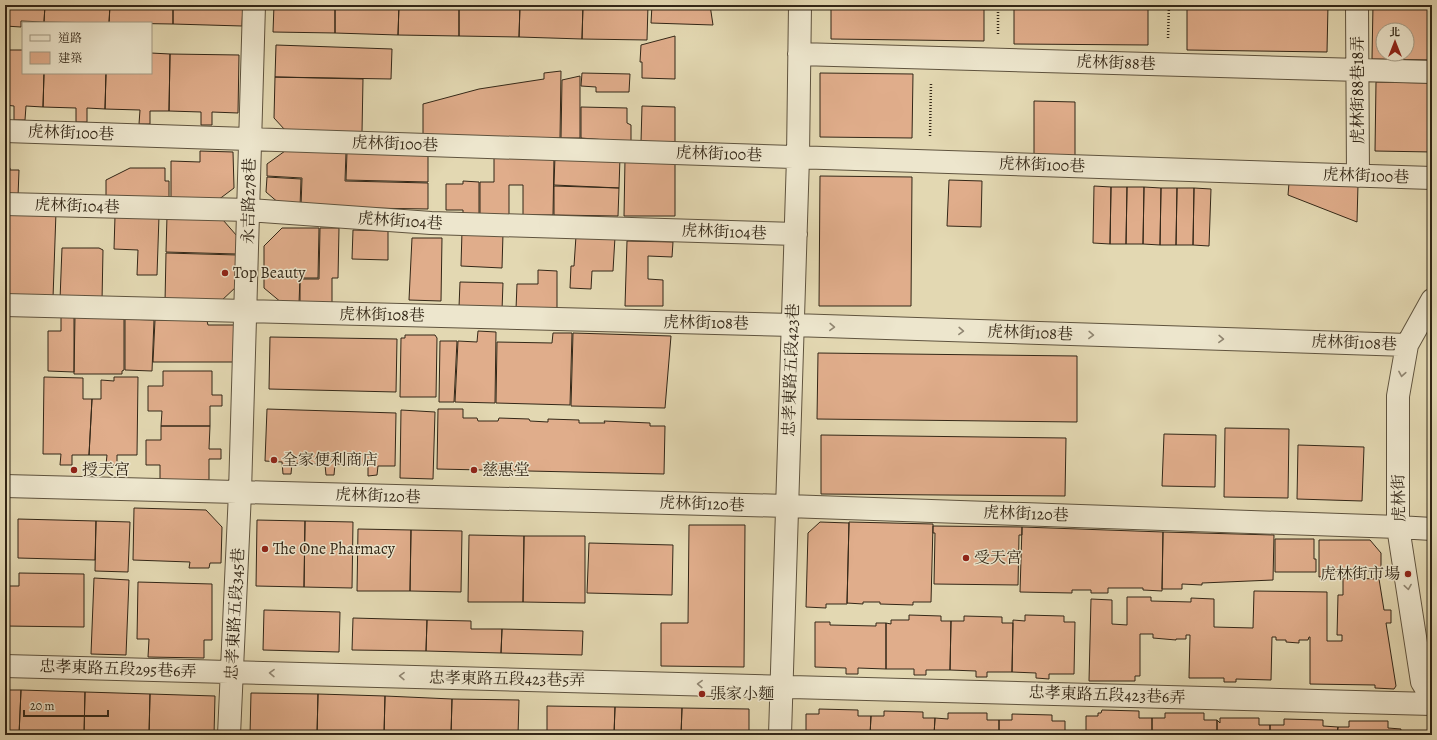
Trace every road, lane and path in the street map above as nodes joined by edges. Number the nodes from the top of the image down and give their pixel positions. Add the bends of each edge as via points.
1 (254, 5) edge
2 (800, 5) edge
3 (1169, 5) edge
4 (1358, 5) edge
5 (799, 54) junction
6 (931, 58) junction
7 (1167, 65) junction
8 (1358, 70) junction
9 (1432, 72) edge
10 (5, 131) edge
11 (250, 139) junction
12 (798, 157) junction
13 (930, 162) junction
14 (1358, 176) junction
15 (1432, 178) edge
16 (5, 204) edge
17 (249, 210) junction
18 (796, 234) junction
19 (1432, 300) edge
20 (5, 305) edge
21 (246, 312) junction
22 (792, 326) junction
23 (1407, 344) junction
24 (5, 486) edge
25 (240, 492) junction
26 (787, 506) junction
27 (1398, 527) junction
28 (1432, 530) edge
29 (5, 666) edge
30 (232, 672) junction
31 (781, 687) junction
32 (1432, 698) edge
33 (1432, 704) edge
34 (229, 735) edge
35 (780, 735) edge

1 - 11 street, 永吉路278巷
2 - 5 street, 忠孝東路五段423巷
3 - 7 path
4 - 8 street, 虎林街88巷18弄
5 - 6 street, 虎林街88巷
5 - 12 street, 忠孝東路五段423巷
6 - 7 street, 虎林街88巷
6 - 13 path
7 - 8 street, 虎林街88巷
8 - 9 street, 虎林街88巷
8 - 14 street, 虎林街88巷18弄
10 - 11 street, 虎林街100巷
11 - 12 street, 虎林街100巷
11 - 17 street, 永吉路278巷
12 - 13 street, 虎林街100巷
12 - 18 street, 忠孝東路五段423巷
13 - 14 street, 虎林街100巷
14 - 15 street, 虎林街100巷
16 - 17 street, 虎林街104巷
17 - 18 street, 虎林街104巷 via 432,223
17 - 21 street, 永吉路278巷
18 - 22 street, 忠孝東路五段423巷
19 - 23 street, 虎林街
20 - 21 street, 虎林街108巷
21 - 22 street, 虎林街108巷
21 - 25 street, 永吉路278巷
22 -> 23 street, 虎林街108巷
22 - 26 street, 忠孝東路五段423巷
23 -> 27 street, 虎林街 via 1398,396
24 - 25 street, 虎林街120巷
25 - 26 street, 虎林街120巷
25 - 30 street, 忠孝東路五段345巷
26 - 27 street, 虎林街120巷
26 - 31 street, 忠孝東路五段423巷
27 - 28 street, 虎林街120巷
27 -> 32 street, 虎林街 via 1422,682
29 - 30 street, 忠孝東路五段295巷6弄
31 -> 30 street, 忠孝東路五段423巷5弄
30 - 34 street, 忠孝東路五段345巷
31 - 33 street, 忠孝東路五段423巷6弄
31 - 35 street, 忠孝東路五段423巷

